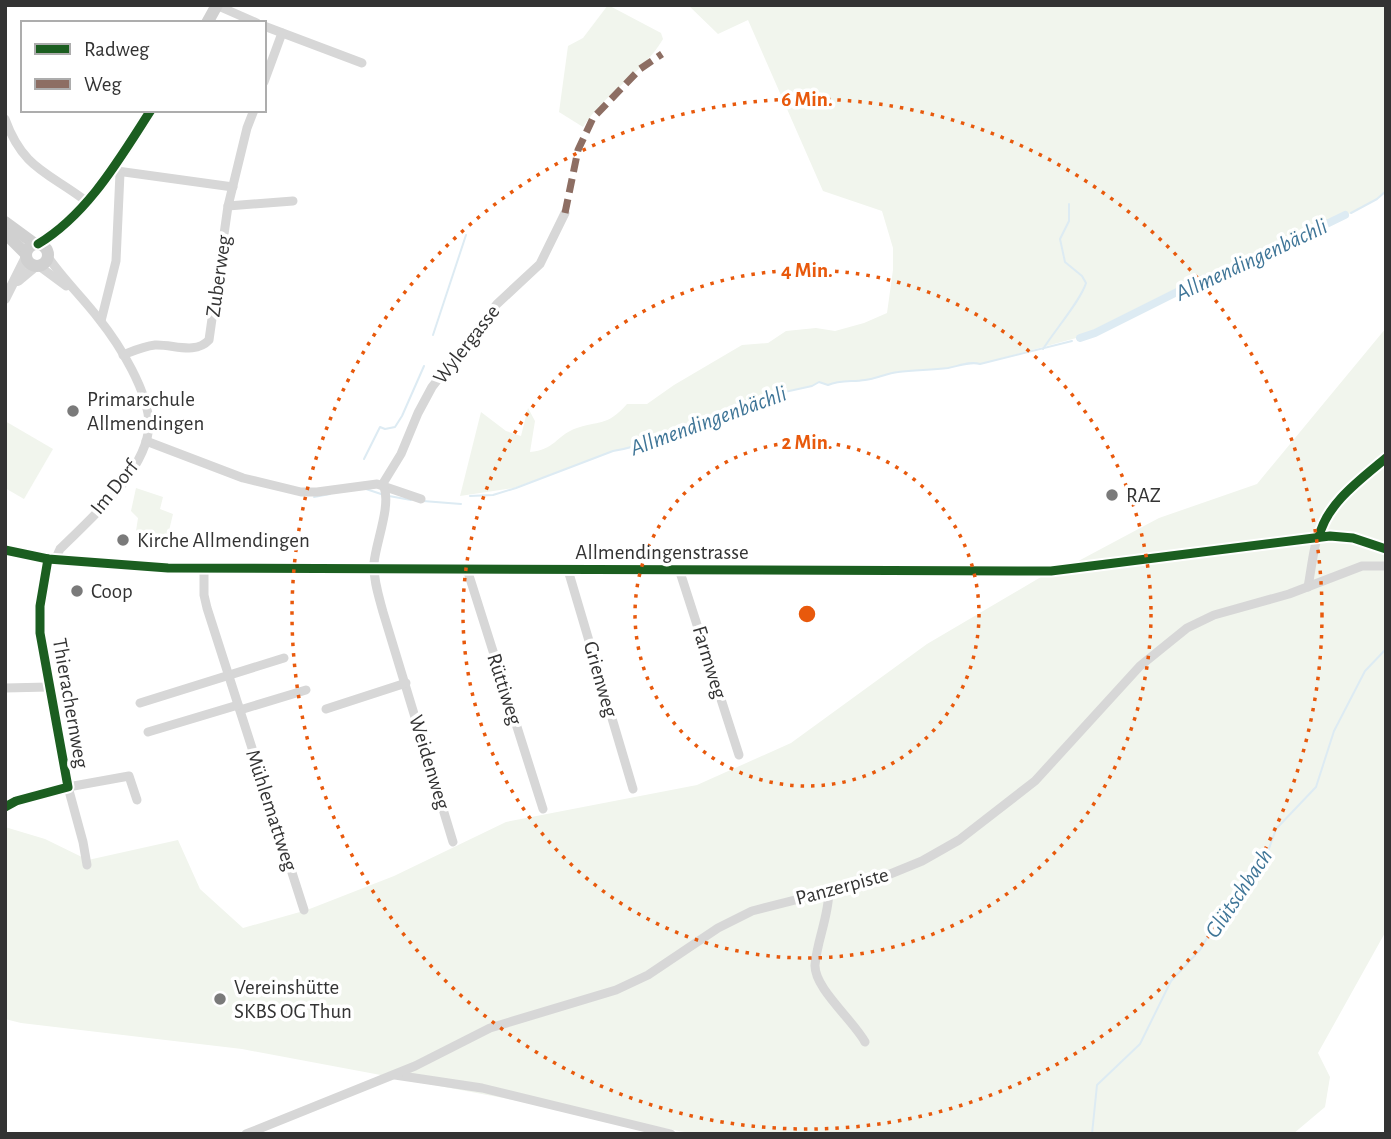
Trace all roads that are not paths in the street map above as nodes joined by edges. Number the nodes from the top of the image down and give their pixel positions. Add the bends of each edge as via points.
1 (217, 6) edge
2 (252, 21) edge
3 (266, 27) edge
4 (282, 33) junction
5 (362, 63) dead end
6 (266, 77) edge
7 (150, 112) edge
8 (253, 112) edge
9 (5, 119) edge
10 (116, 171) junction
11 (233, 187) junction
12 (86, 201) junction
13 (293, 201) dead end
14 (228, 206) junction
15 (565, 213) dead end
16 (5, 222) edge
17 (5, 233) edge
18 (37, 255) junction
19 (5, 299) edge
20 (101, 321) junction
21 (123, 355) junction
22 (146, 441) junction
23 (1386, 458) edge
24 (383, 486) junction
25 (421, 499) dead end
26 (1319, 537) junction
27 (1386, 549) edge
28 (5, 550) edge
29 (52, 560) junction
30 (1386, 566) edge
31 (204, 569) junction
32 (467, 569) junction
33 (679, 569) junction
34 (374, 570) junction
35 (568, 570) junction
36 (1308, 587) junction
37 (284, 659) dead end
38 (230, 676) junction
39 (406, 683) junction
40 (49, 687) junction
41 (6, 690) edge
42 (306, 690) dead end
43 (140, 703) dead end
44 (239, 707) junction
45 (327, 709) dead end
46 (148, 732) dead end
47 (739, 755) dead end
48 (68, 787) junction
49 (634, 789) dead end
50 (137, 800) dead end
51 (5, 807) edge
52 (543, 809) dead end
53 (453, 842) dead end
54 (87, 865) dead end
55 (829, 890) junction
56 (304, 910) dead end
57 (864, 1042) dead end
58 (394, 1075) junction
59 (246, 1134) edge
60 (671, 1134) edge

1 - 2 street
3 - 4 street
4 - 5 street
4 - 6 street
7 - 10 main road
8 - 11 street, Zuberweg
9 - 12 street via 26,159
10 - 11 street
10 - 12 main road
10 - 20 street via 116,261
11 - 14 street, Zuberweg
12 - 18 main road
13 - 14 street, Zuberweg
14 - 21 street, Zuberweg via 207,343 185,348 148,346
15 - 24 street, Wylergasse via 540,264 497,304 432,387
16 - 18 main road
17 - 18 main road
18 - 19 street
18 - 20 street, Im Dorf
20 - 21 street, Im Dorf
21 - 22 street, Im Dorf via 146,407
22 - 24 street via 243,478 301,492
22 - 29 street, Im Dorf via 127,477
23 - 26 street via 1330,509
24 - 25 street
24 - 34 street, Wylergasse via 386,499
26 - 27 street, Allmendingenstrasse via 1353,538
26 - 33 street, Allmendingenstrasse via 1060,571
26 - 36 street
28 - 29 street, Allmendingenstrasse
29 - 31 street, Allmendingenstrasse
29 - 40 street, Thierachernweg via 39,623
30 - 36 street, Panzerpiste via 1362,566
31 - 34 street, Allmendingenstrasse
31 - 38 street, Mühlemattweg via 205,601
32 - 34 street, Allmendingenstrasse
32 - 35 street, Allmendingenstrasse
32 - 52 street, Rüttiweg
33 - 35 street, Allmendingenstrasse
33 - 47 street, Farmweg
34 - 39 street, Weidenweg
35 - 49 street, Grienweg
36 - 55 street, Panzerpiste via 1214,615 1187,628 1140,666 1050,768 959,840 878,879
37 - 38 street
38 - 43 street
38 - 44 street, Mühlemattweg
39 - 45 street
39 - 53 street, Weidenweg
40 - 41 street
40 - 48 street, Thierachernweg
42 - 44 street
44 - 46 street
44 - 56 street, Mühlemattweg
48 - 50 street, Thierachernweg via 129,776
48 - 51 street, Thierachernweg
48 - 54 street
55 - 57 street via 815,968 820,983
55 - 58 street, Panzerpiste via 743,915 616,990 499,1024
58 - 59 street, Panzerpiste
58 - 60 street via 482,1088

